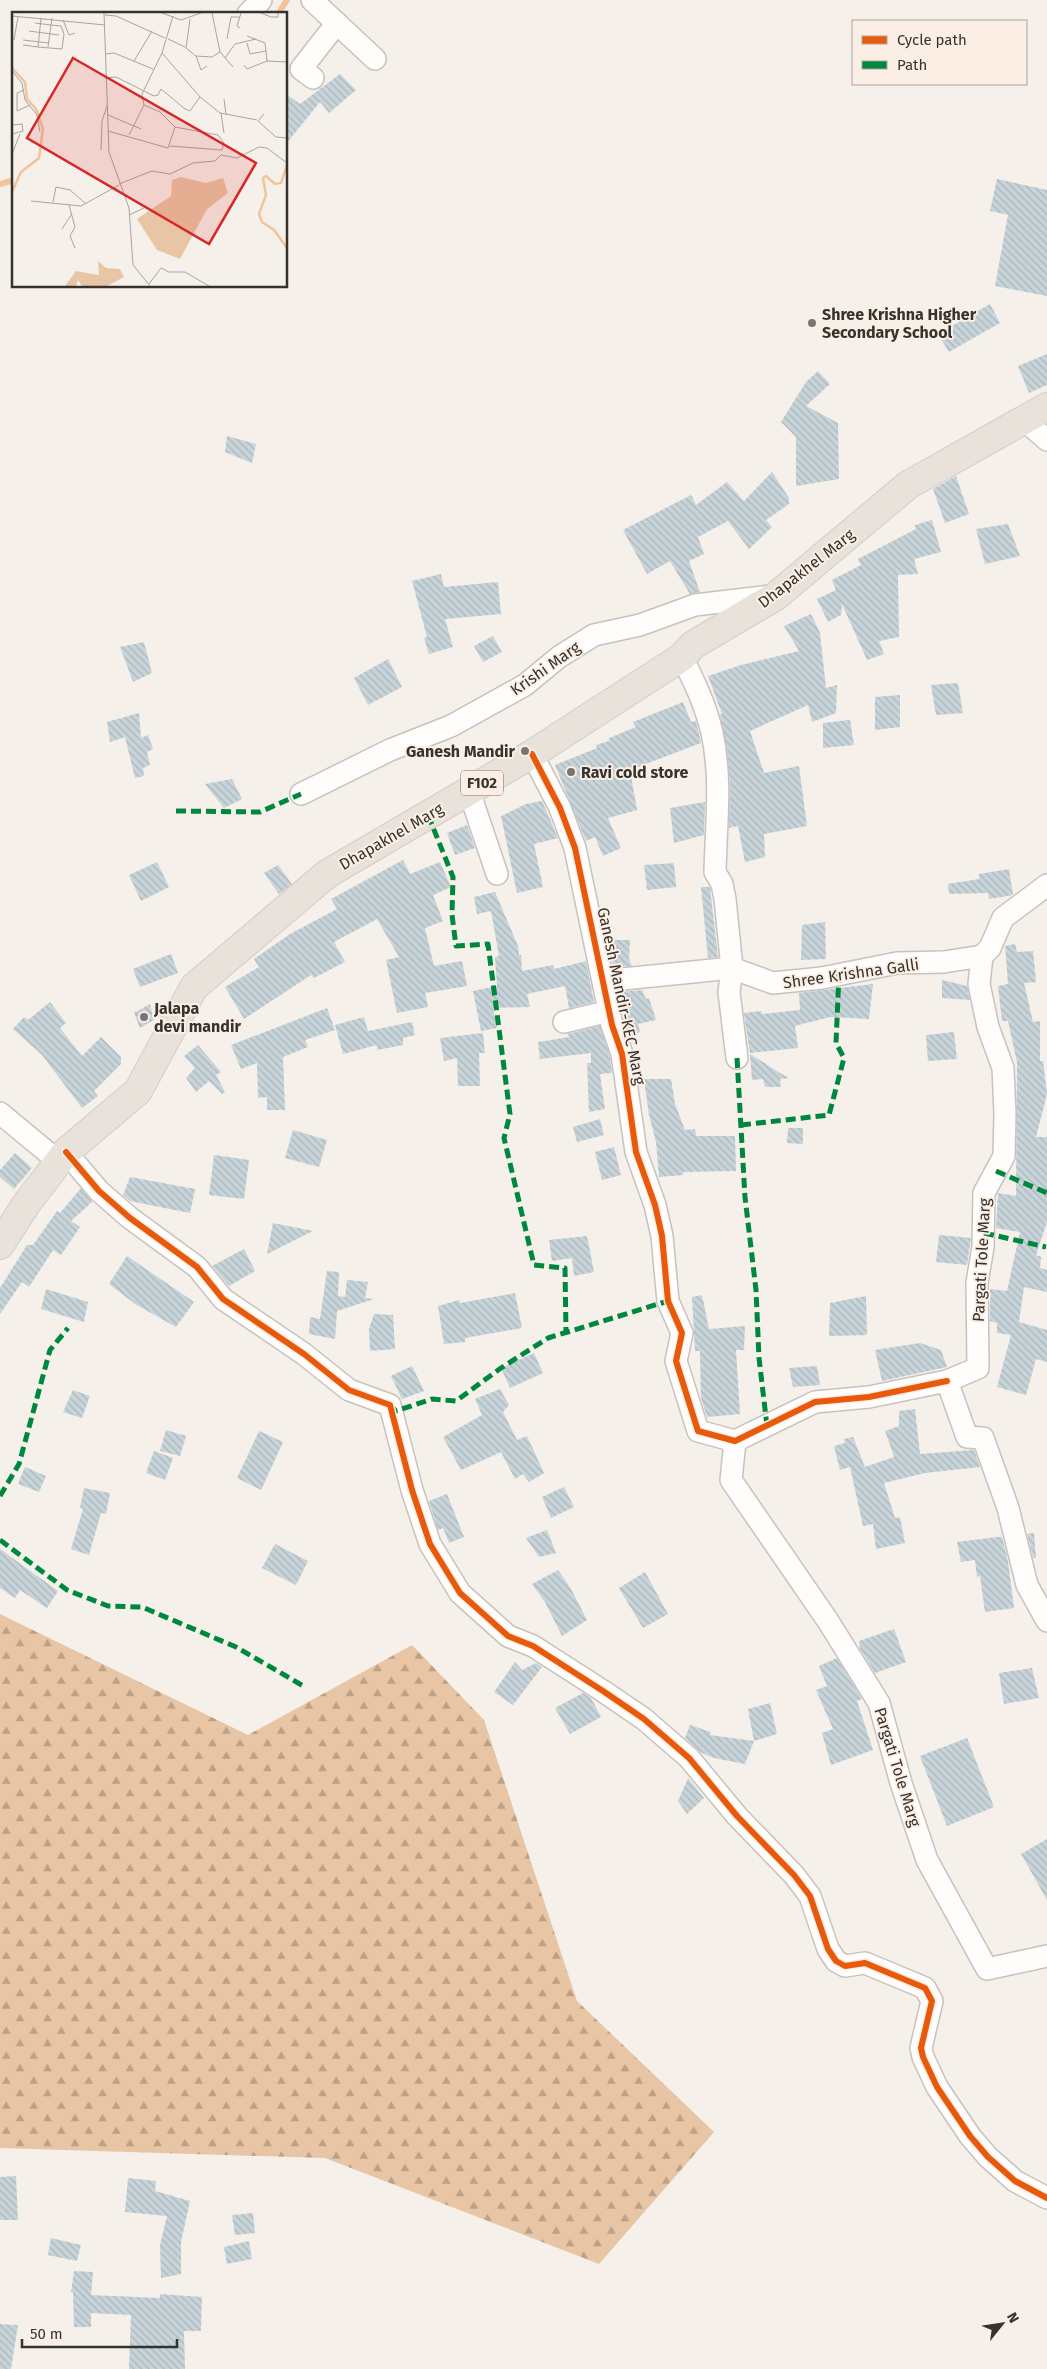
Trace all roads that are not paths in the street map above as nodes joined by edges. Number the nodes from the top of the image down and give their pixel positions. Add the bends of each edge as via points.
1 (261, 0) edge
2 (312, 0) edge
3 (250, 12) edge
4 (337, 23) junction
5 (375, 59) dead end
6 (313, 78) dead end
7 (1047, 407) edge
8 (1023, 419) junction
9 (1047, 440) edge
10 (776, 596) junction
11 (682, 657) junction
12 (532, 754) junction
13 (468, 791) junction
14 (301, 794) dead end
15 (497, 874) dead end
16 (1047, 885) edge
17 (982, 956) junction
18 (732, 968) junction
19 (604, 981) junction
20 (610, 1011) junction
21 (564, 1022) dead end
22 (737, 1058) dead end
23 (0, 1112) edge
24 (62, 1156) junction
25 (0, 1245) edge
26 (947, 1381) junction
27 (735, 1441) junction
28 (1047, 1621) edge
29 (1047, 1956) edge
30 (1047, 2198) edge

1 - 3 street
2 - 4 street
4 - 5 street
4 - 6 street via 302,68
7 - 8 main road, Dhapakhel Marg / F102
8 - 9 street
8 - 10 main road, Dhapakhel Marg / F102 via 908,485
10 - 11 main road, Dhapakhel Marg / F102 via 692,645
10 - 14 street, Krishi Marg via 695,605 640,625 594,635 559,657 525,685 459,721 390,750
11 - 12 main road, Dhapakhel Marg / F102
11 - 18 street via 700,695 712,732 718,776 715,872 722,884
12 - 13 main road, Dhapakhel Marg / F102
12 - 19 street, Ganesh Mandir-KEC Marg via 560,808 575,848
13 - 15 street
13 - 24 main road, Dhapakhel Marg / F102 via 326,874 194,987 138,1091
16 - 17 street, Pargati Tole Marg via 1003,918 990,948
17 - 18 street, Shree Krishna Galli via 897,964 773,983
17 - 26 street, Pargati Tole Marg via 979,984 988,1026 1003,1068 1004,1156 984,1193 984,1247 977,1283 978,1368
18 - 19 street, Shree Krishna Galli
18 - 22 street via 729,992
19 - 20 street, Ganesh Mandir-KEC Marg
20 - 21 street
20 - 27 street, Ganesh Mandir-KEC Marg via 622,1054 636,1152 662,1236 668,1301 682,1334 676,1361 682,1388 698,1431
23 - 24 street
24 - 25 main road, Dhapakhel Marg / F102
24 - 30 street via 130,1218 197,1267 224,1299 304,1354 349,1390 390,1405 430,1544 460,1593 508,1636 533,1646 603,1691 644,1719 689,1758 810,1896 828,1949 836,1961 844,1966 865,1962 925,1988 932,2001 921,2048 922,2057 937,2087 988,2157 1015,2181
26 - 27 street via 870,1397 815,1402
26 - 28 street via 967,1437 983,1438 1008,1508 1027,1585
27 - 29 street, Pargati Tole Marg via 731,1480 880,1703 901,1783 927,1860 987,1969

